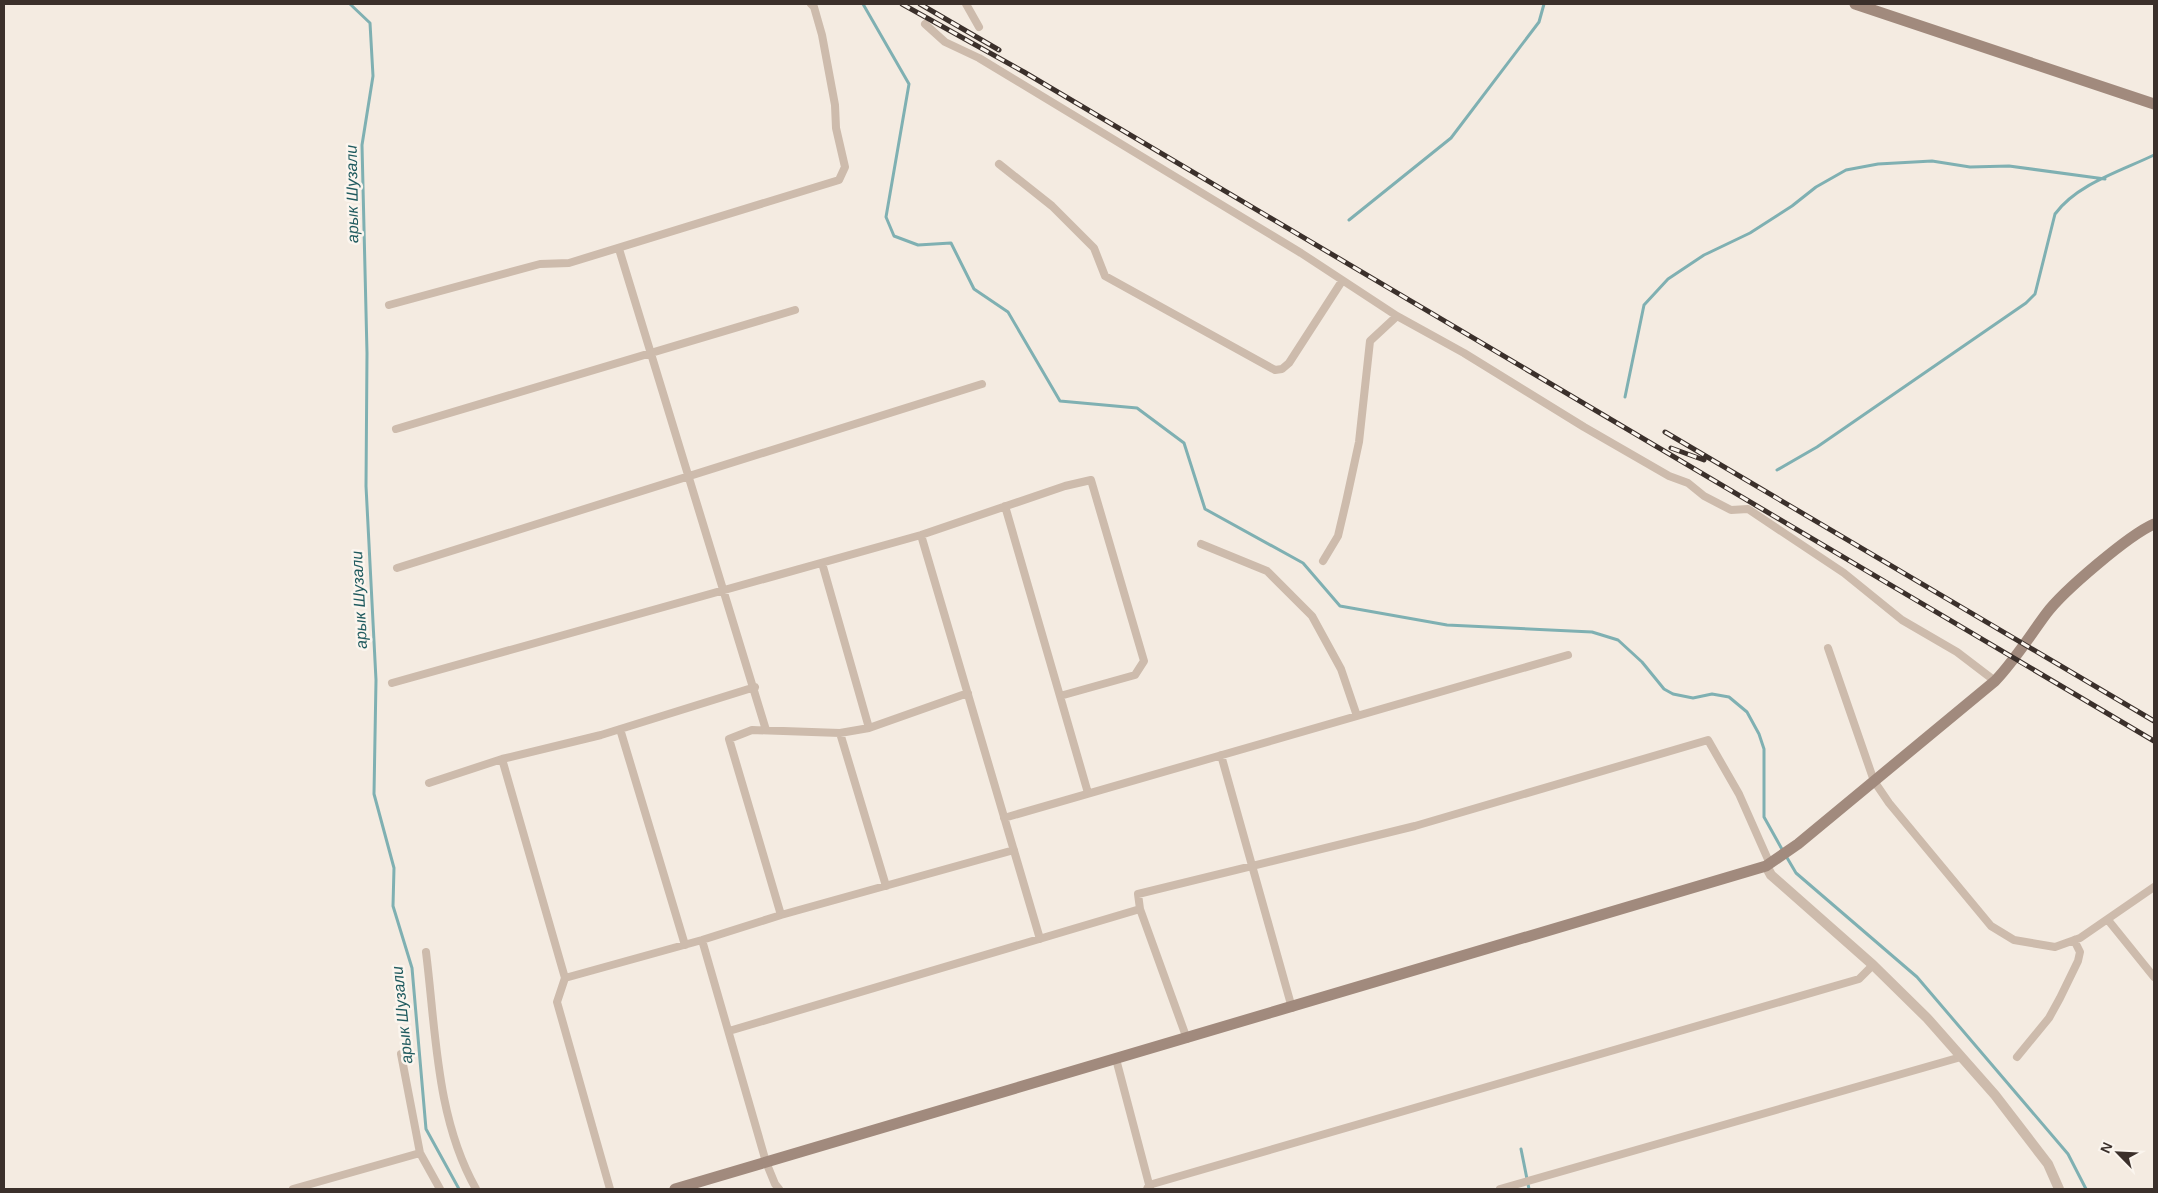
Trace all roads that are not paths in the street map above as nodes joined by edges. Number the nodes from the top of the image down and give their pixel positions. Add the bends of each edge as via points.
1 (811, 4) edge
2 (966, 4) edge
3 (1855, 4) edge
4 (925, 24) dead end
5 (979, 27) dead end
6 (2154, 104) edge
7 (998, 164) dead end
8 (619, 249) junction
9 (1342, 281) junction
10 (389, 305) dead end
11 (795, 310) dead end
12 (1397, 316) junction
13 (652, 353) junction
14 (982, 384) dead end
15 (396, 429) dead end
16 (690, 477) junction
17 (1005, 506) junction
18 (2154, 524) edge
19 (922, 535) junction
20 (1201, 544) dead end
21 (1323, 561) dead end
22 (822, 563) junction
23 (397, 568) dead end
24 (724, 590) junction
25 (1828, 648) dead end
26 (1568, 655) dead end
27 (1995, 681) junction
28 (392, 683) dead end
29 (755, 687) junction
30 (968, 693) junction
31 (1060, 696) junction
32 (1357, 716) junction
33 (869, 728) junction
34 (620, 729) junction
35 (766, 730) junction
36 (840, 734) junction
37 (1221, 755) junction
38 (502, 759) junction
39 (1874, 781) junction
40 (429, 783) dead end
41 (1088, 793) junction
42 (1004, 818) junction
43 (1014, 850) junction
44 (1250, 865) junction
45 (1768, 865) junction
46 (886, 886) junction
47 (2154, 887) edge
48 (1140, 909) junction
49 (781, 915) junction
50 (2108, 920) junction
51 (1040, 939) junction
52 (702, 940) junction
53 (2074, 940) junction
54 (685, 945) junction
55 (426, 952) dead end
56 (1873, 965) junction
57 (2154, 977) edge
58 (565, 978) junction
59 (1292, 1008) junction
60 (729, 1031) junction
61 (1187, 1038) junction
62 (401, 1054) dead end
63 (1961, 1057) junction
64 (2017, 1057) dead end
65 (1116, 1060) junction
66 (420, 1154) junction
67 (766, 1162) junction
68 (1149, 1188) edge
69 (293, 1189) edge
70 (440, 1189) edge
71 (476, 1189) edge
72 (610, 1189) edge
73 (675, 1189) edge
74 (779, 1189) edge
75 (1500, 1189) edge
76 (2059, 1189) edge

1 - 8 street via 822,35 845,167 839,180
2 - 5 street
3 - 6 main road
4 - 9 street via 945,42 995,68
7 - 9 street via 1052,206 1094,248 1105,276 1274,370 1289,363
8 - 10 street via 569,263 540,264
8 - 13 street
9 - 12 street
11 - 13 street
12 - 21 street via 1370,341 1359,442 1338,536
12 - 27 street via 1464,352 1669,476 1688,482 1704,496 1731,510 1748,509 1844,573 1902,620 1957,652
13 - 15 street
13 - 16 street
14 - 16 street
16 - 23 street
16 - 24 street
17 - 19 street
17 - 31 street
17 - 31 street via 1091,480 1109,536 1144,662 1135,675
18 - 27 main road via 2137,533 2055,604 2016,659
19 - 22 street
19 - 30 street
20 - 32 street via 1267,571 1312,616 1342,669
22 - 24 street
22 - 33 street
24 - 28 street
24 - 29 street
25 - 39 street
26 - 32 street
27 - 39 main road
29 - 34 street
29 - 35 street
30 - 33 street
30 - 42 street
31 - 41 street
32 - 37 street
33 - 36 street
34 - 38 street
34 - 54 street
35 - 36 street
35 - 49 street via 752,730 729,739
36 - 46 street
37 - 41 street
37 - 44 street
38 - 40 street
38 - 58 street
39 - 45 main road
39 - 53 street via 1888,803 1991,926 2014,940 2055,947
41 - 42 street
42 - 43 street
43 - 46 street
43 - 51 street
44 - 45 street via 1415,826 1708,740 1739,794
44 - 48 street via 1138,894
44 - 59 street
45 - 56 street via 1770,875
45 - 59 main road
46 - 49 street
47 - 50 street
48 - 51 street
48 - 61 street
49 - 52 street
50 - 53 street
50 - 57 street
51 - 60 street
52 - 54 street
52 - 60 street
53 - 64 street via 2080,952 2078,962 2049,1018
54 - 58 street
55 - 71 street via 444,1103 462,1164
56 - 63 street
56 - 68 street via 1859,979
58 - 72 street via 557,1002
59 - 61 main road
60 - 67 street
61 - 65 main road
62 - 66 street
63 - 75 street
63 - 76 street via 2048,1164
65 - 67 main road
65 - 68 street
66 - 69 street
66 - 70 street
67 - 73 main road
67 - 74 street

